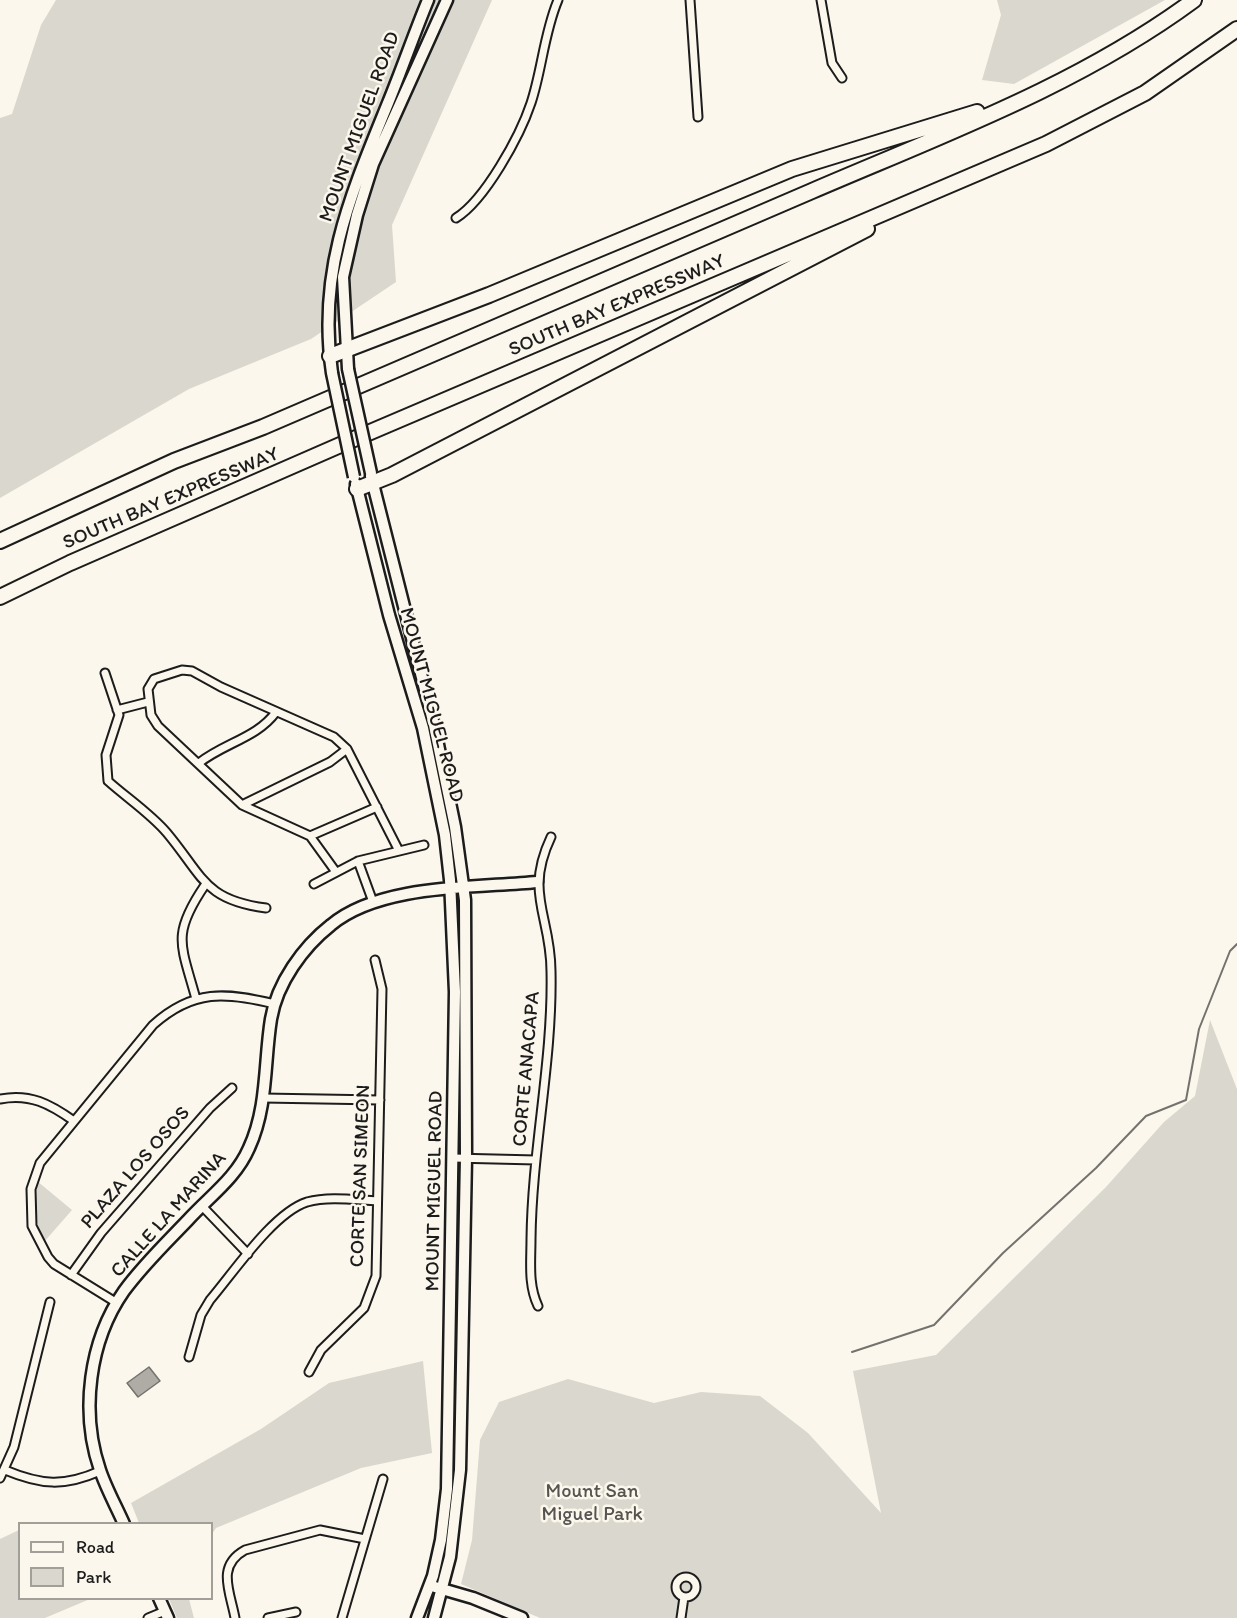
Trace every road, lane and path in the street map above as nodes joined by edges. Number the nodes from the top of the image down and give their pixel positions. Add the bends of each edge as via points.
1 (428, 0) edge
2 (447, 0) edge
3 (558, 0) edge
4 (690, 0) edge
5 (821, 0) edge
6 (1194, 0) edge
7 (1237, 29) edge
8 (842, 78) dead end
9 (1027, 96) junction
10 (698, 117) dead end
11 (995, 165) junction
12 (456, 218) dead end
13 (345, 350) junction
14 (330, 356) junction
15 (372, 478) junction
16 (356, 483) junction
17 (0, 541) edge
18 (0, 597) edge
19 (105, 673) dead end
20 (148, 702) junction
21 (117, 710) junction
22 (276, 712) junction
23 (346, 748) junction
24 (199, 762) junction
25 (242, 805) junction
26 (377, 807) junction
27 (310, 836) junction
28 (551, 837) dead end
29 (424, 844) dead end
30 (398, 849) junction
31 (358, 861) junction
32 (336, 872) junction
33 (537, 882) junction
34 (314, 884) dead end
35 (205, 885) junction
36 (463, 889) junction
37 (451, 890) junction
38 (373, 902) junction
39 (266, 908) dead end
40 (375, 960) dead end
41 (196, 999) junction
42 (275, 1004) junction
43 (232, 1088) dead end
44 (263, 1098) junction
45 (0, 1099) edge
46 (380, 1100) junction
47 (74, 1121) junction
48 (453, 1158) junction
49 (466, 1158) junction
50 (536, 1160) junction
51 (377, 1201) junction
52 (201, 1205) junction
53 (248, 1254) junction
54 (71, 1275) junction
55 (50, 1302) dead end
56 (117, 1303) junction
57 (538, 1306) dead end
58 (189, 1357) dead end
59 (309, 1372) dead end
60 (5, 1470) junction
61 (100, 1472) junction
62 (0, 1478) edge
63 (383, 1479) dead end
64 (123, 1522) edge
65 (365, 1539) junction
66 (427, 1587) junction
67 (442, 1588) junction
68 (684, 1597) dead end
69 (159, 1600) edge
70 (296, 1612) dead end
71 (166, 1614) edge
72 (508, 1615) edge
73 (148, 1618) edge
74 (236, 1618) edge
75 (268, 1618) edge
76 (342, 1618) edge
77 (417, 1618) edge
78 (434, 1618) edge
79 (522, 1618) edge
80 (681, 1618) edge

1 - 14 street, MOUNT MIGUEL ROAD via 342,222 330,300
2 - 13 street, MOUNT MIGUEL ROAD via 373,164 357,215 343,277
3 - 12 street via 530,104 501,164 478,200
4 - 10 street
5 - 8 street via 832,63
6 - 9 highway, SOUTH BAY EXPRESSWAY via 1117,51
7 - 11 highway, SOUTH BAY EXPRESSWAY via 1121,107
9 - 13 highway via 792,169
9 - 17 highway, SOUTH BAY EXPRESSWAY via 283,418 174,461
11 - 15 highway via 682,326
11 - 18 highway, SOUTH BAY EXPRESSWAY via 361,436
13 - 14 highway
13 - 15 street, MOUNT MIGUEL ROAD, bridge
14 - 16 street, MOUNT MIGUEL ROAD, bridge
15 - 16 highway
15 - 36 street, MOUNT MIGUEL ROAD via 436,735
16 - 37 street, MOUNT MIGUEL ROAD via 423,728 445,835
19 - 21 street
20 - 21 street
20 - 22 street via 148,688 154,680 182,670 192,671
20 - 24 street via 158,726
21 - 35 street via 119,720 106,755 108,782 166,832
22 - 23 street via 322,730
22 - 24 street via 262,728
23 - 25 street via 330,762
23 - 26 street
24 - 25 street
25 - 27 street
26 - 27 street
26 - 30 street
27 - 32 street
28 - 33 street, CORTE ANACAPA via 540,860
29 - 30 street
30 - 31 street
31 - 32 street
31 - 38 street
32 - 34 street
33 - 36 street, CALLE LA MARINA
33 - 50 street, CORTE ANACAPA via 551,967 551,1004
35 - 39 street via 239,904
35 - 41 street via 182,925 182,947
36 - 37 street, CALLE LA MARINA
36 - 49 street, MOUNT MIGUEL ROAD
37 - 38 street, CALLE LA MARINA
37 - 48 street, MOUNT MIGUEL ROAD via 456,992
38 - 42 street, CALLE LA MARINA via 332,924 298,957
40 - 46 street, CORTE SAN SIMEON via 382,988
41 - 42 street via 230,995
41 - 47 street via 176,1007 153,1024
42 - 44 street, CALLE LA MARINA
43 - 54 street, PLAZA LOS OSOS via 101,1233
44 - 46 street
44 - 52 street, CALLE LA MARINA via 258,1125 242,1162 235,1174
45 - 47 street via 41,1101
46 - 51 street, CORTE SAN SIMEON
47 - 54 street via 40,1163 29,1208 43,1250 54,1264
48 - 49 street
48 - 66 street, MOUNT MIGUEL ROAD via 447,1489 441,1540
49 - 50 street
49 - 67 street, MOUNT MIGUEL ROAD via 460,1470 450,1557
50 - 57 street, CORTE ANACAPA via 531,1292
51 - 53 street via 325,1199 301,1205 280,1218
51 - 59 street, CORTE SAN SIMEON via 376,1276 371,1293 364,1308 321,1350
52 - 53 street
52 - 56 street, CALLE LA MARINA via 135,1276
53 - 58 street via 201,1315
54 - 56 street
55 - 60 street
56 - 61 street, CALLE LA MARINA via 100,1343 91,1386 91,1429
60 - 61 street via 39,1483 69,1482
60 - 62 street
61 - 64 street, CALLE LA MARINA
63 - 65 street
65 - 74 street via 320,1530 234,1556 226,1571
65 - 76 street
66 - 67 street
66 - 77 street, MOUNT MIGUEL ROAD
67 - 72 street
67 - 78 street, MOUNT MIGUEL ROAD
68 - 80 street
69 - 71 street
70 - 75 street
71 - 73 street
72 - 79 street

